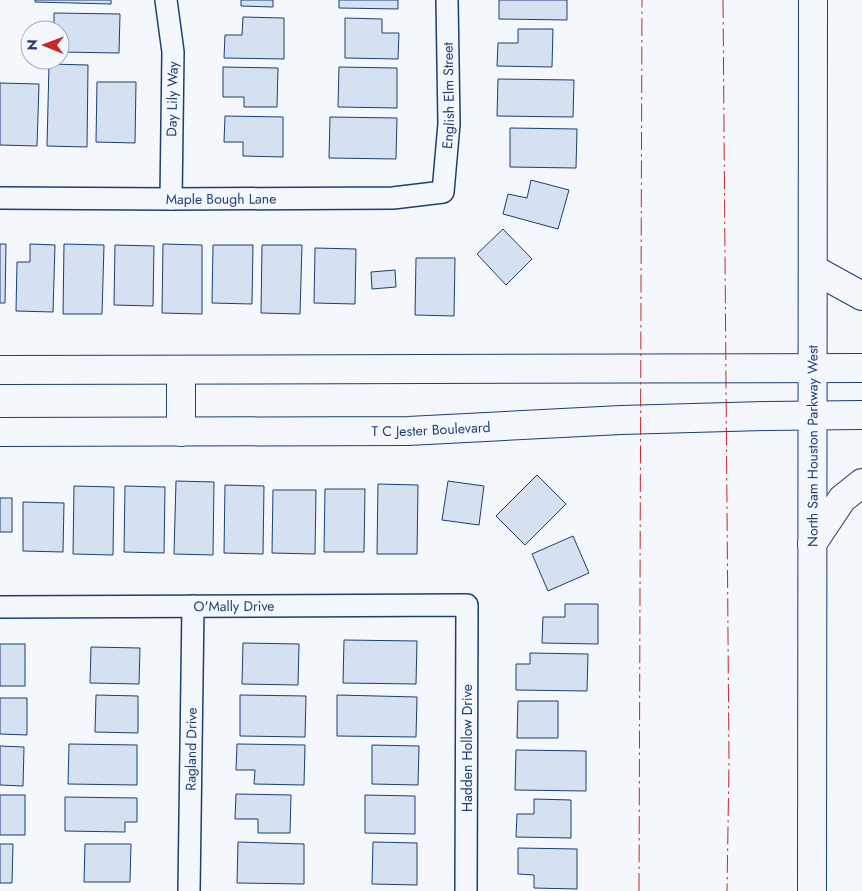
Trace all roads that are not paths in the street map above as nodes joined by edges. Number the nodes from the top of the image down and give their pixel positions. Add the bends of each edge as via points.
1 (166, 0) edge
2 (447, 0) edge
3 (813, 0) edge
4 (443, 192) joint
5 (0, 198) edge
6 (171, 199) junction
7 (812, 269) junction
8 (862, 296) edge
9 (812, 368) junction
10 (862, 368) edge
11 (0, 370) edge
12 (182, 370) junction
13 (812, 415) junction
14 (862, 415) edge
15 (0, 432) edge
16 (181, 432) junction
17 (862, 483) edge
18 (812, 544) junction
19 (467, 605) joint
20 (193, 606) junction
21 (0, 607) edge
22 (190, 891) edge
23 (466, 891) edge
24 (812, 891) edge

1 - 6 street, Day Lily Way via 173,52
2 - 4 street, English Elm Street via 449,124
3 - 7 main road, North Sam Houston Parkway West
4 - 6 street, Maple Bough Lane via 393,198
5 - 6 street, Maple Bough Lane
7 - 8 main road
7 - 9 main road, North Sam Houston Parkway West
9 - 10 main road
9 - 12 main road
9 - 13 main road, North Sam Houston Parkway West
11 - 12 main road
12 - 16 main road
13 - 14 main road, T C Jester Boulevard
13 - 16 main road, T C Jester Boulevard via 622,420 408,431
13 - 18 main road, North Sam Houston Parkway West
15 - 16 main road, T C Jester Boulevard
17 - 18 main road via 842,500
18 - 24 main road, North Sam Houston Parkway West
19 - 20 street, O'Mally Drive
19 - 23 street, Hadden Hollow Drive
20 - 21 street, O'Mally Drive
20 - 22 street, Ragland Drive

